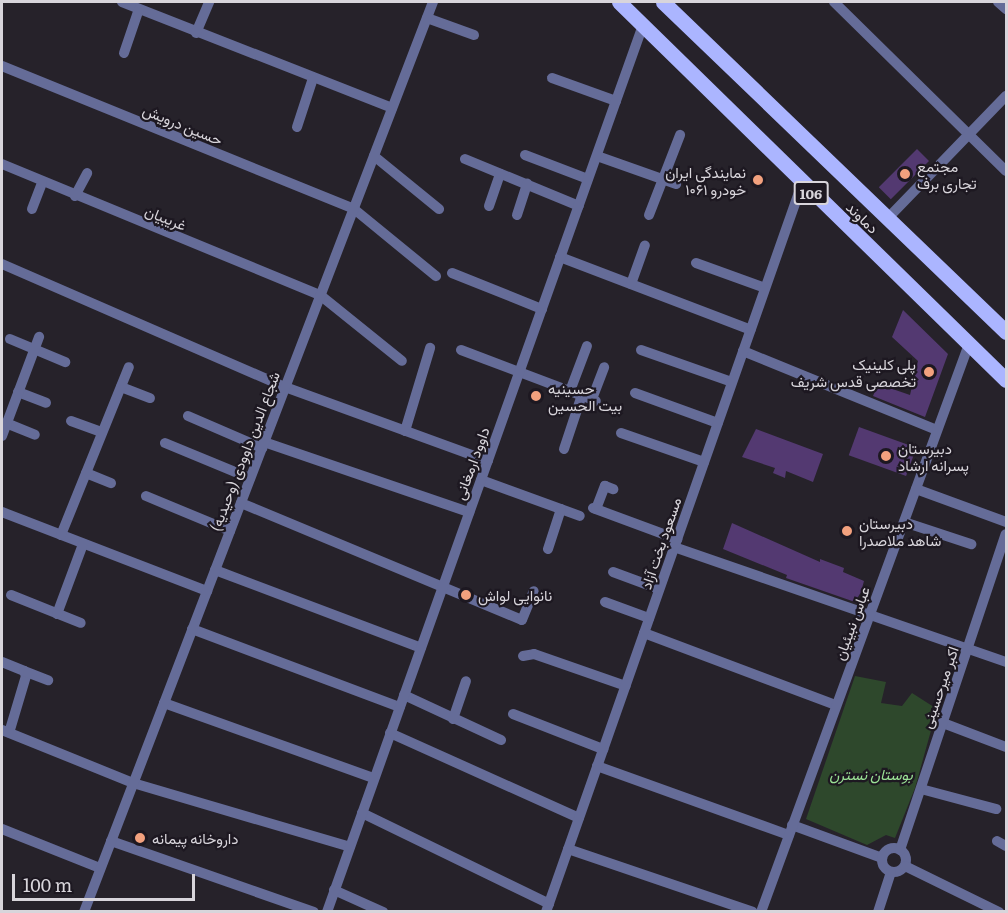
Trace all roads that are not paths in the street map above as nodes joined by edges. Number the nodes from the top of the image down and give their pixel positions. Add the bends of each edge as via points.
1 (122, 2) edge
2 (209, 2) edge
3 (433, 2) edge
4 (619, 2) edge
5 (663, 2) edge
6 (834, 2) edge
7 (998, 2) edge
8 (139, 9) junction
9 (1006, 9) edge
10 (427, 18) junction
11 (643, 25) junction
12 (196, 33) junction
13 (474, 35) dead end
14 (124, 53) dead end
15 (2, 66) edge
16 (313, 78) junction
17 (552, 78) dead end
18 (1006, 96) edge
19 (616, 101) junction
20 (392, 108) junction
21 (297, 127) dead end
22 (969, 134) junction
23 (680, 135) dead end
24 (525, 155) dead end
25 (374, 156) junction
26 (597, 156) junction
27 (465, 159) dead end
28 (2, 164) edge
29 (1006, 171) edge
30 (87, 173) dead end
31 (500, 174) junction
32 (588, 179) junction
33 (664, 180) junction
34 (42, 183) junction
35 (527, 184) junction
36 (676, 184) dead end
37 (802, 184) junction
38 (75, 196) junction
39 (489, 206) dead end
40 (579, 206) junction
41 (32, 209) dead end
42 (354, 209) junction
43 (439, 209) dead end
44 (517, 215) dead end
45 (650, 215) dead end
46 (888, 218) junction
47 (645, 245) dead end
48 (560, 257) junction
49 (696, 263) dead end
50 (2, 264) edge
51 (452, 273) dead end
52 (436, 276) dead end
53 (631, 284) junction
54 (765, 288) junction
55 (320, 295) junction
56 (542, 309) junction
57 (751, 330) junction
58 (1006, 332) edge
59 (39, 337) dead end
60 (10, 339) dead end
61 (969, 344) junction
62 (587, 346) dead end
63 (430, 348) dead end
64 (34, 350) junction
65 (461, 350) dead end
66 (641, 350) dead end
67 (743, 351) junction
68 (402, 361) dead end
69 (65, 362) dead end
70 (129, 367) dead end
71 (604, 368) dead end
72 (520, 371) junction
73 (1006, 380) edge
74 (732, 382) junction
75 (121, 387) junction
76 (285, 387) junction
77 (570, 391) junction
78 (18, 392) junction
79 (634, 393) dead end
80 (150, 398) dead end
81 (590, 398) junction
82 (46, 404) dead end
83 (188, 416) dead end
84 (71, 421) dead end
85 (718, 423) junction
86 (3, 430) edge
87 (938, 430) junction
88 (405, 431) junction
89 (102, 432) junction
90 (621, 433) dead end
91 (35, 435) dead end
92 (165, 443) dead end
93 (263, 445) junction
94 (564, 449) dead end
95 (488, 460) junction
96 (704, 462) junction
97 (86, 473) junction
98 (250, 478) junction
99 (481, 480) junction
100 (111, 483) dead end
101 (614, 489) dead end
102 (916, 489) junction
103 (146, 496) dead end
104 (241, 503) junction
105 (561, 509) junction
106 (2, 512) edge
107 (469, 512) junction
108 (580, 516) dead end
109 (904, 522) junction
110 (1006, 522) edge
111 (230, 531) junction
112 (1006, 534) edge
113 (61, 535) junction
114 (675, 543) junction
115 (83, 544) junction
116 (971, 544) dead end
117 (548, 549) dead end
118 (215, 570) junction
119 (614, 572) dead end
120 (443, 585) junction
121 (659, 589) junction
122 (207, 591) junction
123 (534, 591) dead end
124 (11, 595) dead end
125 (605, 602) dead end
126 (57, 614) junction
127 (870, 615) junction
128 (649, 618) junction
129 (81, 623) dead end
130 (192, 629) junction
131 (644, 633) junction
132 (421, 648) junction
133 (968, 649) junction
134 (523, 656) dead end
135 (2, 662) edge
136 (1006, 662) edge
137 (25, 674) junction
138 (48, 680) dead end
139 (466, 681) dead end
140 (626, 686) junction
141 (404, 695) junction
142 (164, 703) junction
143 (837, 705) junction
144 (399, 708) junction
145 (513, 714) dead end
146 (453, 719) junction
147 (943, 723) junction
148 (5, 731) edge
149 (390, 733) junction
150 (501, 740) dead end
151 (1006, 747) edge
152 (603, 749) junction
153 (597, 766) junction
154 (375, 778) junction
155 (133, 783) junction
156 (921, 789) junction
157 (996, 809) dead end
158 (362, 813) junction
159 (579, 818) junction
160 (2, 829) edge
161 (790, 830) junction
162 (111, 841) junction
163 (350, 847) junction
164 (568, 849) junction
165 (900, 850) junction
166 (882, 858) junction
167 (905, 866) junction
168 (100, 868) junction
169 (891, 872) junction
170 (334, 890) junction
171 (547, 908) edge
172 (87, 910) edge
173 (314, 912) edge
174 (327, 912) edge
175 (383, 912) edge
176 (753, 912) edge
177 (760, 912) edge
178 (878, 912) edge
179 (999, 912) edge

1 - 8 street
2 - 12 street
3 - 10 street, شجاع الدین داوودی (وحیدیه)
4 - 11 main road, دماوند / 106
5 - 46 main road, دماوند / 106
6 - 22 street
7 - 9 street
8 - 12 street
8 - 14 street
10 - 13 street
10 - 20 street, شجاع الدین داوودی (وحیدیه)
11 - 19 street, داوود ارمغانی
11 - 37 main road, دماوند / 106
12 - 16 street
15 - 42 street, حسین درویش
16 - 20 street
16 - 21 street
17 - 19 street
18 - 22 street
19 - 26 street, داوود ارمغانی
20 - 25 street, شجاع الدین داوودی (وحیدیه)
22 - 29 street
22 - 46 street
23 - 33 street
24 - 32 street
25 - 42 street, شجاع الدین داوودی (وحیدیه)
25 - 43 street
26 - 32 street, داوود ارمغانی
26 - 33 street
27 - 31 street
28 - 34 street, غریبیان
30 - 38 street
31 - 35 street
31 - 39 street
32 - 40 street, داوود ارمغانی
33 - 36 street
33 - 45 street
34 - 38 street, غریبیان
34 - 41 street
35 - 40 street
35 - 44 street
37 - 54 street, مسعود بخت آزاد
37 - 61 main road, دماوند / 106
38 - 55 street, غریبیان
40 - 48 street, داوود ارمغانی
42 - 52 street, حسین درویش
42 - 55 street, شجاع الدین داوودی (وحیدیه)
46 - 58 main road, دماوند / 106
47 - 53 street
48 - 53 street
48 - 56 street, داوود ارمغانی
49 - 54 street
50 - 76 street
51 - 56 street
53 - 57 street
54 - 57 street, مسعود بخت آزاد
55 - 68 street, غریبیان
55 - 76 street, شجاع الدین داوودی (وحیدیه)
56 - 72 street, داوود ارمغانی
57 - 67 street, مسعود بخت آزاد
59 - 64 street
60 - 64 street
61 - 73 main road, دماوند / 106
61 - 87 street, عباس نبیئیان
62 - 77 street
63 - 88 street
64 - 69 street
64 - 78 street
65 - 72 street
66 - 74 street
67 - 74 street, مسعود بخت آزاد
67 - 87 street
70 - 75 street
71 - 81 street
72 - 77 street
72 - 95 street, داوود ارمغانی
74 - 85 street, مسعود بخت آزاد
75 - 80 street
75 - 89 street
76 - 88 street
76 - 93 street, شجاع الدین داوودی (وحیدیه)
77 - 81 street
78 - 82 street
78 - 86 street
79 - 85 street
81 - 94 street
83 - 93 street
84 - 89 street
85 - 96 street, مسعود بخت آزاد
86 - 91 street
87 - 102 street, عباس نبیئیان
88 - 95 street
89 - 97 street
90 - 96 street
92 - 98 street
93 - 98 street, شجاع الدین داوودی (وحیدیه)
93 - 107 street
95 - 99 street, داوود ارمغانی
96 - 114 street, مسعود بخت آزاد
97 - 100 street
97 - 113 street
98 - 104 street, شجاع الدین داوودی (وحیدیه)
99 - 105 street
99 - 107 street, داوود ارمغانی
101 - 114 street via 605,486 594,509
102 - 109 street, عباس نبیئیان
102 - 110 street
103 - 111 street
104 - 111 street, شجاع الدین داوودی (وحیدیه)
104 - 120 street
105 - 108 street
105 - 117 street
106 - 113 street
107 - 120 street, داوود ارمغانی
109 - 116 street
109 - 127 street, عباس نبیئیان
111 - 118 street, شجاع الدین داوودی (وحیدیه)
112 - 133 street, اکبر میرحسینی
113 - 115 street
114 - 121 street, مسعود بخت آزاد
114 - 127 street
115 - 122 street
115 - 126 street
118 - 122 street, شجاع الدین داوودی (وحیدیه)
118 - 132 street
119 - 121 street
120 - 123 street via 522,620
120 - 132 street, داوود ارمغانی
121 - 128 street, مسعود بخت آزاد
122 - 130 street, شجاع الدین داوودی (وحیدیه)
124 - 126 street
125 - 128 street
126 - 129 street
127 - 133 street
127 - 143 street, عباس نبیئیان
128 - 131 street, مسعود بخت آزاد
130 - 142 street, شجاع الدین داوودی (وحیدیه)
130 - 144 street
131 - 140 street, مسعود بخت آزاد
131 - 143 street
132 - 141 street, داوود ارمغانی
133 - 136 street
133 - 147 street, اکبر میرحسینی
134 - 140 street via 534,654
135 - 137 street
137 - 138 street
137 - 148 street
139 - 146 street
140 - 152 street, مسعود بخت آزاد
141 - 144 street, داوود ارمغانی
141 - 146 street
142 - 154 street
142 - 155 street, شجاع الدین داوودی (وحیدیه)
143 - 161 street, عباس نبیئیان
144 - 149 street, داوود ارمغانی
145 - 152 street
146 - 150 street
147 - 151 street
147 - 156 street, اکبر میرحسینی
148 - 155 street
149 - 154 street, داوود ارمغانی
149 - 159 street
152 - 153 street, مسعود بخت آزاد
153 - 159 street, مسعود بخت آزاد
153 - 161 street
154 - 158 street, داوود ارمغانی
155 - 162 street, شجاع الدین داوودی (وحیدیه)
155 - 163 street
156 - 157 street
156 - 165 street, اکبر میرحسینی
158 - 163 street, داوود ارمغانی
158 - 171 street
159 - 164 street, مسعود بخت آزاد
160 - 168 street
161 - 166 street
161 - 177 street, عباس نبیئیان
162 - 168 street, شجاع الدین داوودی (وحیدیه)
162 - 173 street
163 - 170 street, داوود ارمغانی
164 - 171 street, مسعود بخت آزاد
164 - 176 street
165 - 166 street via 890,849
165 - 167 street via 906,858
166 - 169 street via 883,866
167 - 169 street
167 - 179 street
168 - 172 street, شجاع الدین داوودی (وحیدیه)
169 - 178 street
170 - 174 street, داوود ارمغانی
170 - 175 street

